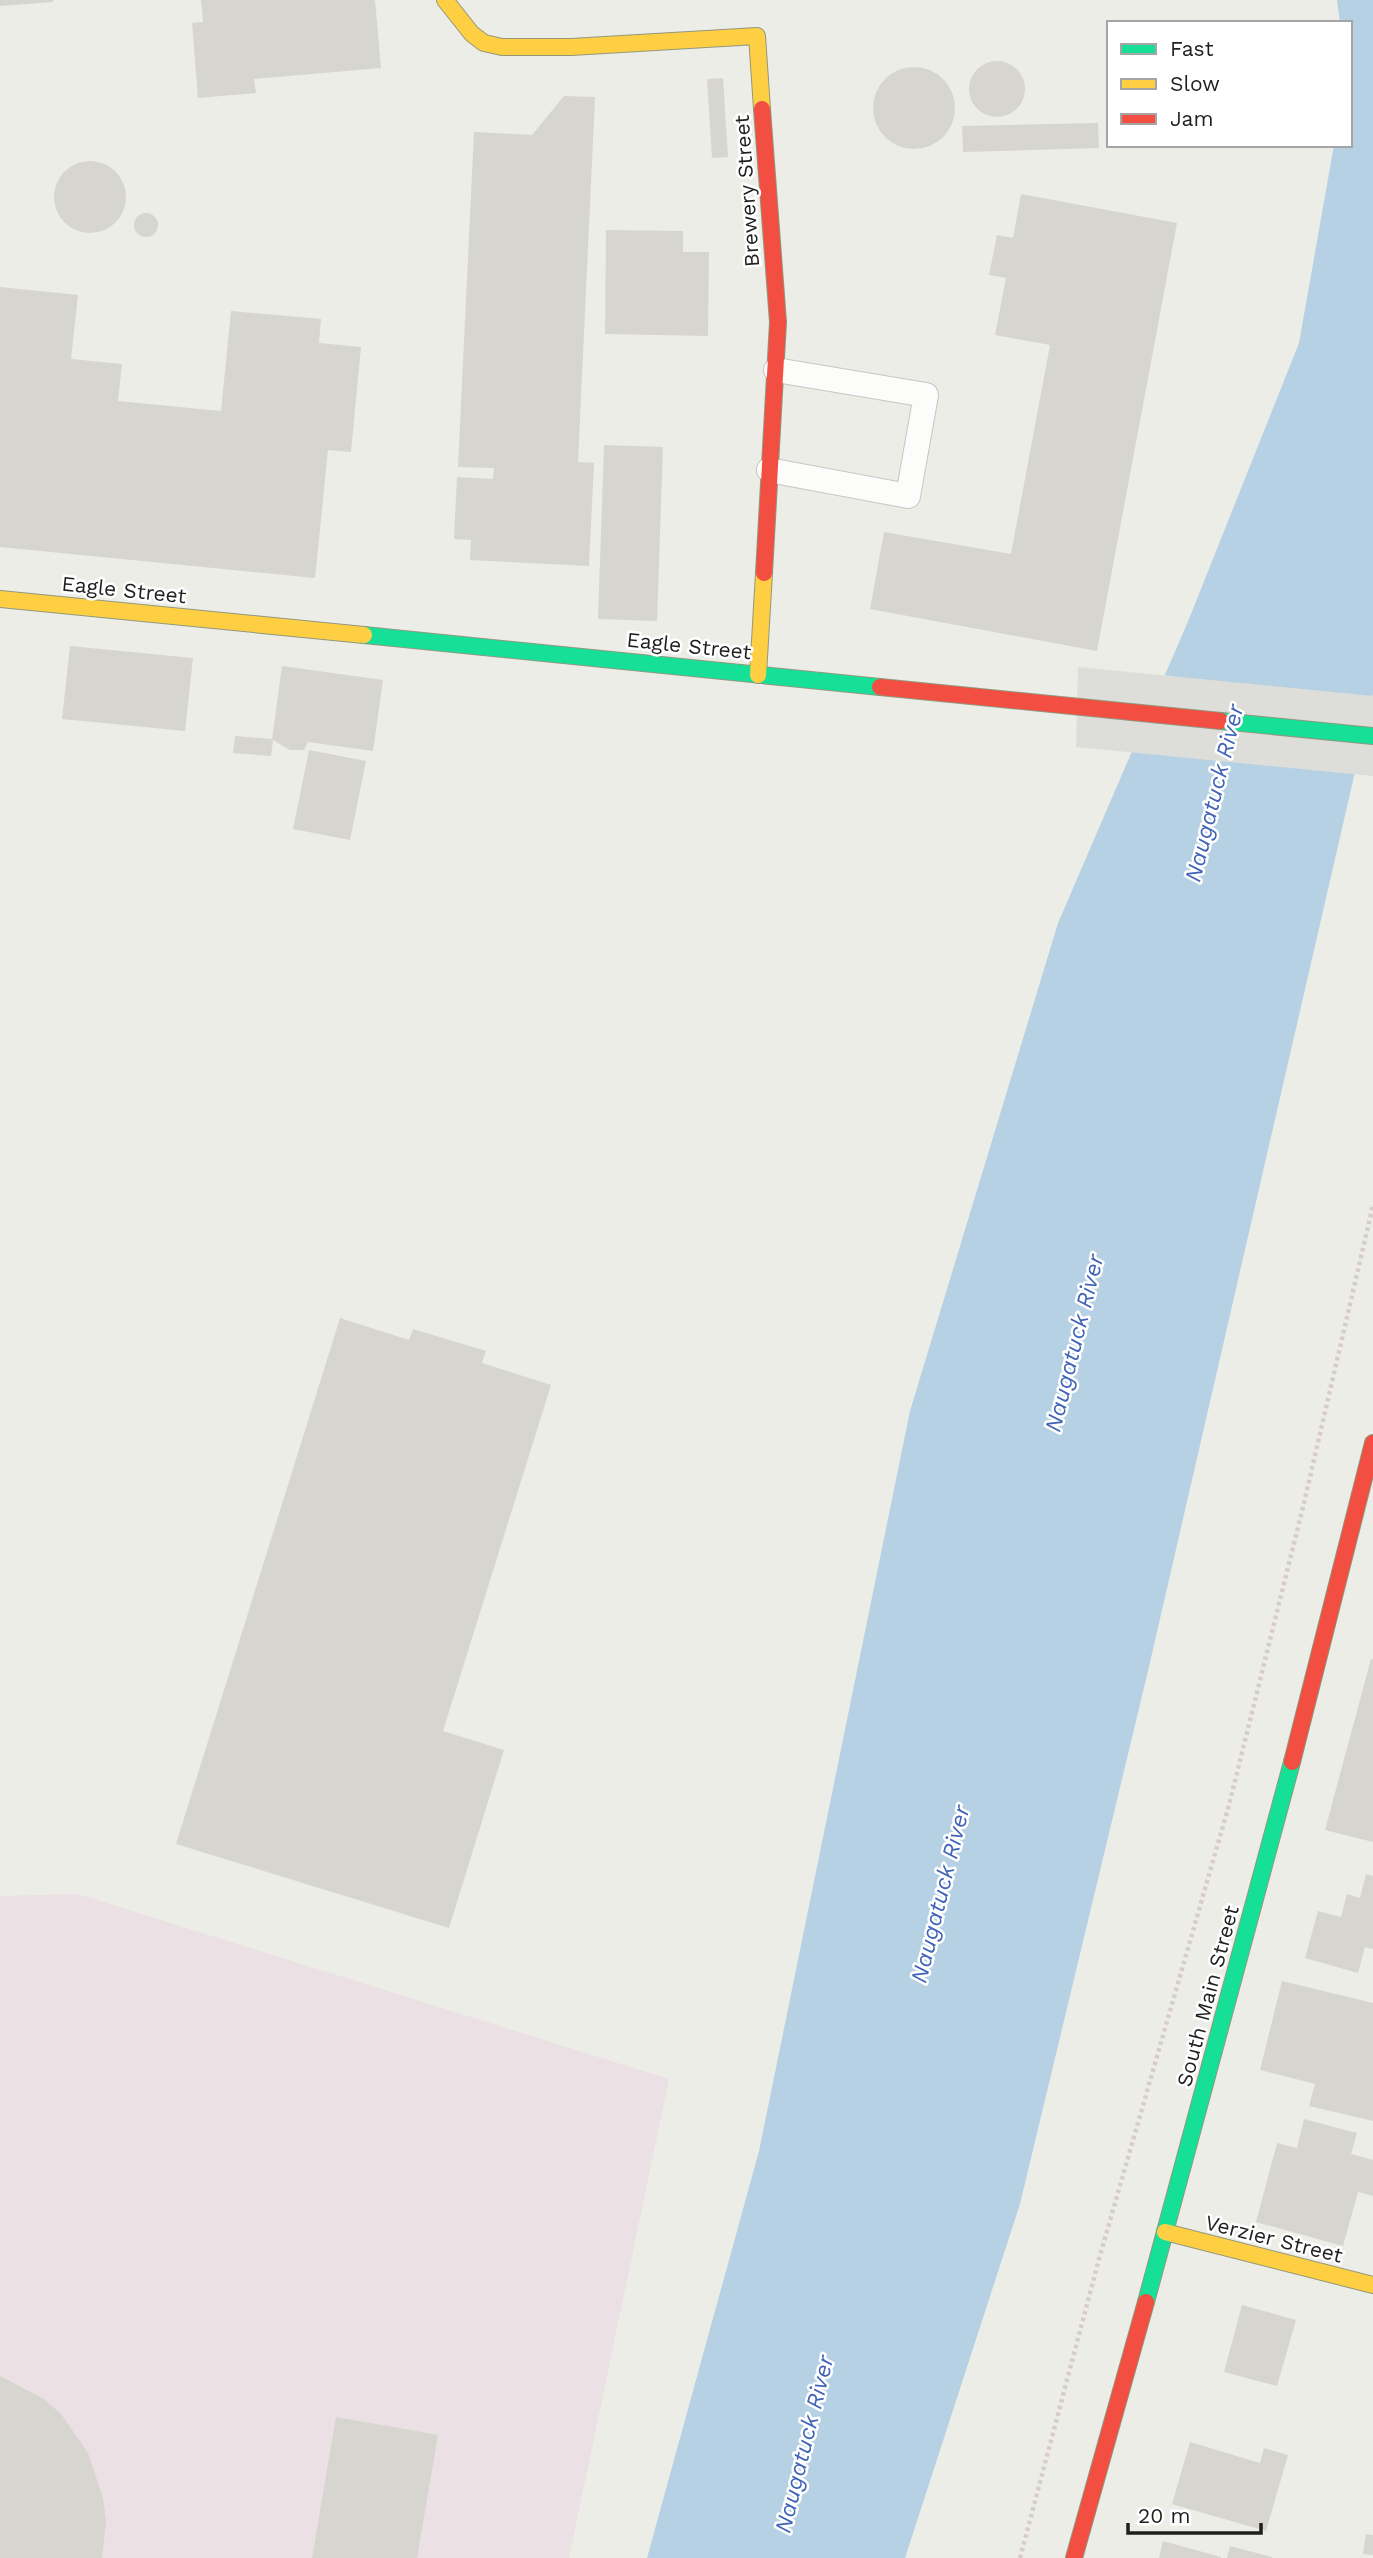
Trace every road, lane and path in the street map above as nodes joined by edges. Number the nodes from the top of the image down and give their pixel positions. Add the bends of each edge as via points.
1 (445, 0) edge
2 (776, 370) junction
3 (769, 470) junction
4 (0, 599) edge
5 (758, 674) junction
6 (1373, 736) edge
7 (1373, 1205) edge
8 (1373, 1443) edge
9 (1165, 2232) junction
10 (1373, 2285) edge
11 (1020, 2558) edge
12 (1074, 2558) edge

1 - 2 street, Brewery Street via 459,22 486,44 530,48 757,36 778,322
2 - 3 street, Brewery Street
2 - 3 lane via 926,395 908,496
3 - 5 street, Brewery Street
4 - 5 street, Eagle Street
5 - 6 street, Eagle Street
7 - 11 path via 1229,1804 1099,2259
8 - 9 street, South Main Street via 1308,1709
9 - 10 street, Verzier Street
9 - 12 street, South Main Street

